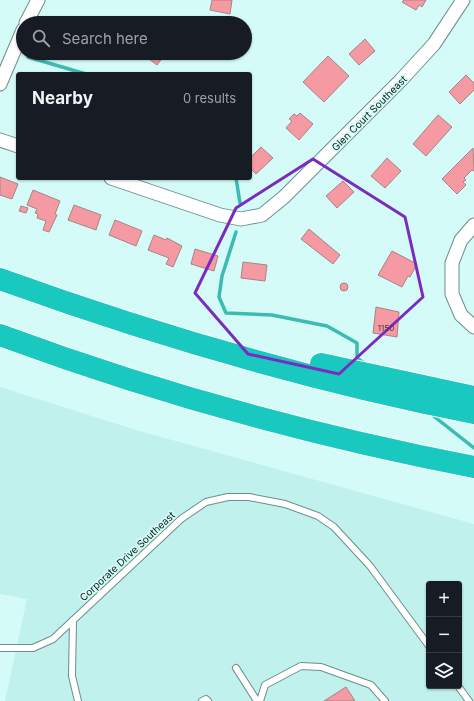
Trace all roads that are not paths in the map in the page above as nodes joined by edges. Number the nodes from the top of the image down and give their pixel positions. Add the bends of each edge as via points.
1 (38, 0) edge
2 (463, 0) edge
3 (30, 16) edge
4 (16, 46) edge
5 (0, 84) edge
6 (0, 140) edge
7 (16, 145) edge
8 (117, 180) edge
9 (474, 225) edge
10 (0, 279) edge
11 (474, 327) edge
12 (145, 329) junction
13 (0, 335) edge
14 (474, 397) edge
15 (474, 413) edge
16 (474, 467) edge
17 (73, 620) junction
18 (426, 642) edge
19 (0, 648) edge
20 (236, 668) dead end
21 (460, 689) edge
22 (78, 701) edge
23 (202, 701) edge
24 (208, 701) edge
25 (259, 701) edge
26 (385, 701) edge
27 (469, 701) edge

1 - 3 street
2 - 8 street, Glen Court Southeast via 434,44 401,80 284,197 262,215 241,219 220,215
4 - 5 street
6 - 7 street
9 - 11 street via 461,240 452,263 452,294 461,315
10 - 12 highway
12 - 14 highway
12 - 15 highway via 302,374
13 - 16 highway via 122,377 242,413 373,446
17 - 18 lane, Corporate Drive Southeast via 181,518 206,502 228,497 249,497 285,504 318,516 334,527 370,566
17 - 19 lane, Corporate Drive Southeast via 53,639 33,648
17 - 22 lane via 72,676
20 - 25 lane
21 - 27 lane
23 - 24 lane
25 - 26 lane via 265,685 301,666 320,667 371,685

